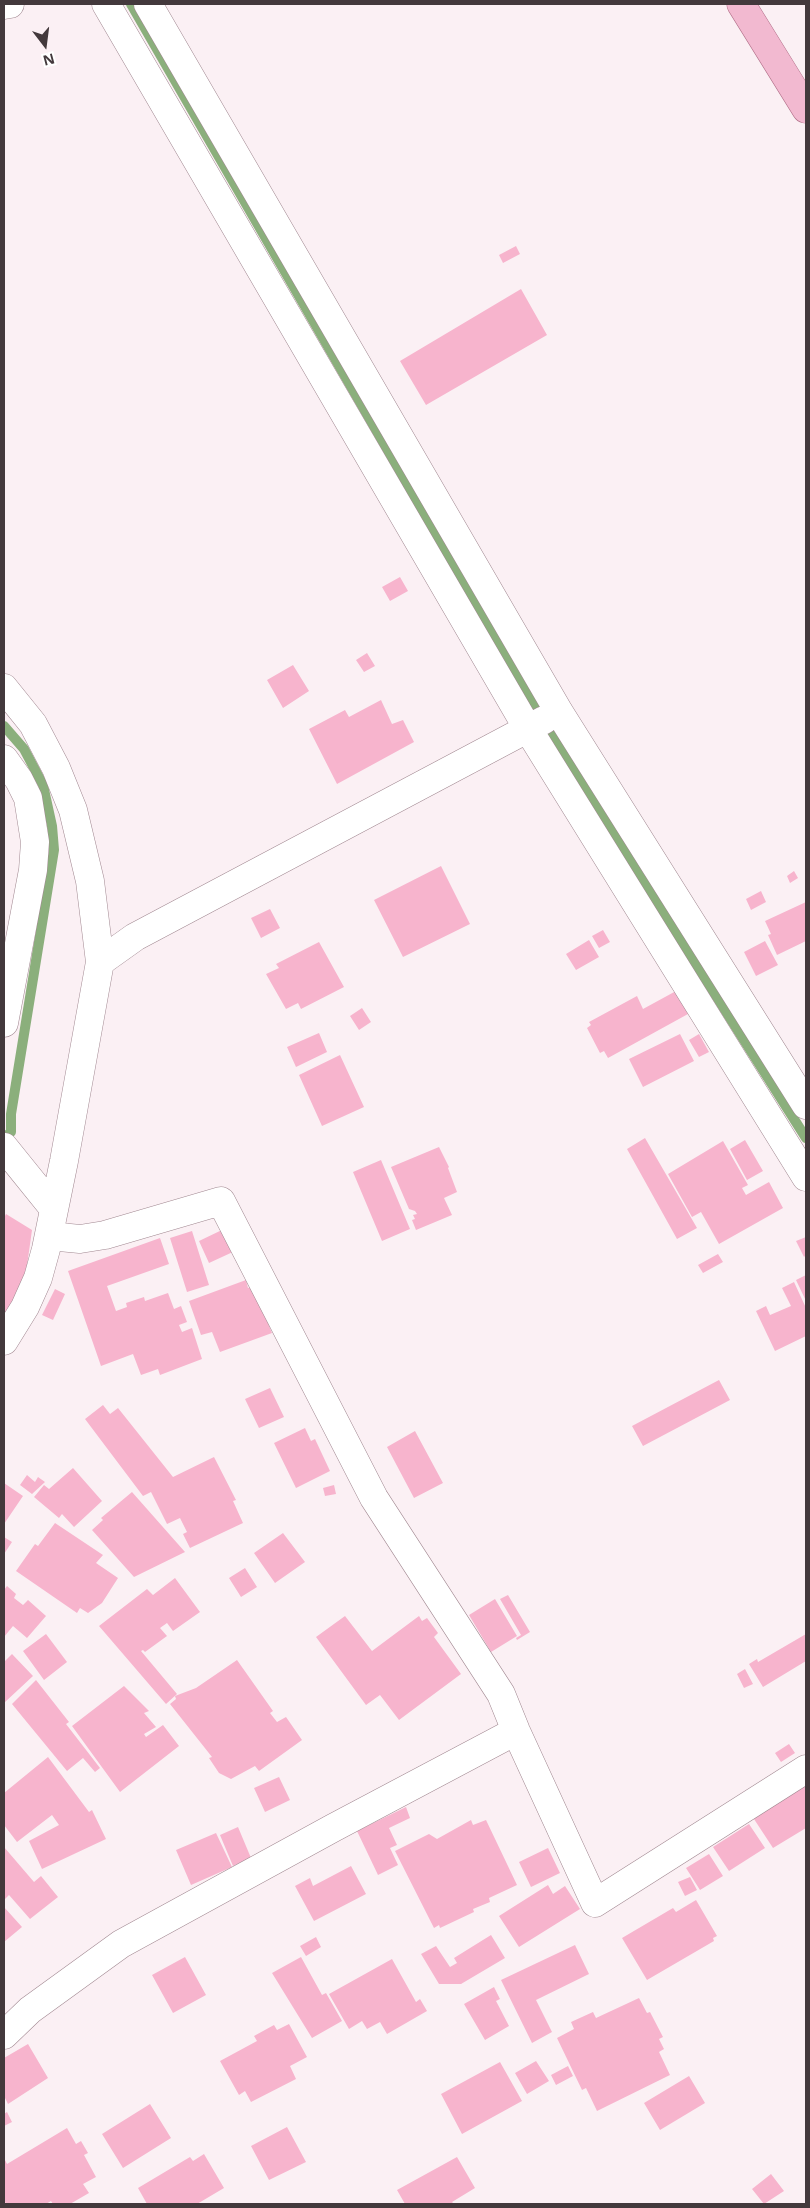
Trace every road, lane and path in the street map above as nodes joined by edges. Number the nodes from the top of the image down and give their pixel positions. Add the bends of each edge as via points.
1 (10, 4) edge
2 (106, 4) edge
3 (148, 4) edge
4 (741, 4) edge
5 (4, 5) edge
6 (806, 109) edge
7 (4, 688) edge
8 (559, 712) junction
9 (528, 729) junction
10 (4, 759) edge
11 (100, 962) junction
12 (4, 1023) edge
13 (806, 1105) edge
14 (5, 1149) edge
15 (806, 1177) edge
16 (54, 1209) junction
17 (49, 1236) junction
18 (4, 1341) edge
19 (516, 1731) junction
20 (806, 1769) edge
21 (4, 2035) edge

1 - 5 street
2 - 9 street
3 - 8 street
4 - 6 main road
7 - 11 street via 33,724 56,768 72,810 90,880
8 - 9 street
8 - 13 street
9 - 11 street via 135,937
9 - 15 street
10 - 12 street via 28,798 35,842 33,870
11 - 16 street
14 - 16 street
16 - 17 street
17 - 18 street via 38,1278
17 - 19 street via 80,1239 105,1235 221,1201 374,1498 501,1694
19 - 20 street via 595,1903
19 - 21 street via 121,1944 30,2010

